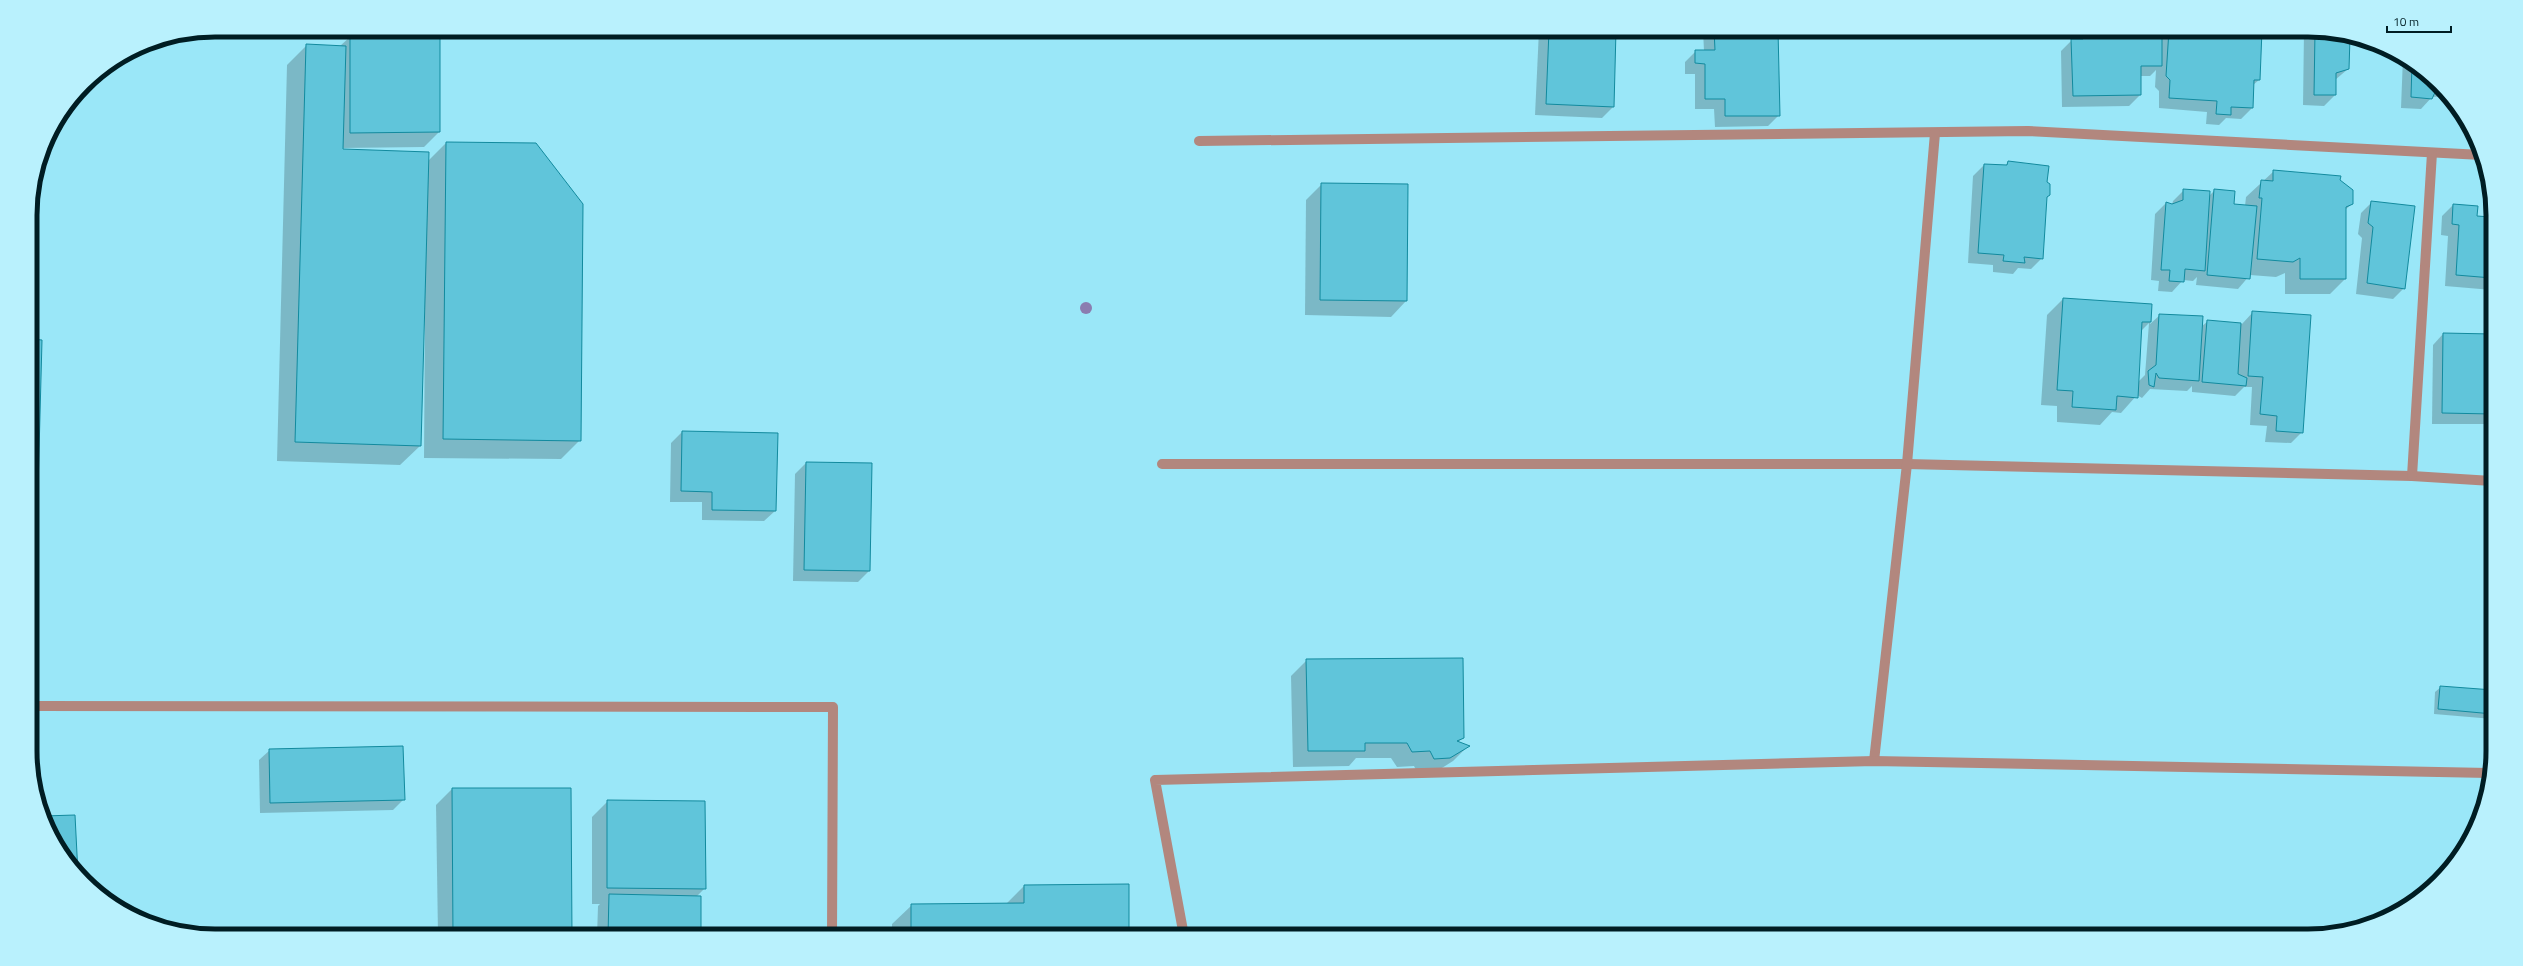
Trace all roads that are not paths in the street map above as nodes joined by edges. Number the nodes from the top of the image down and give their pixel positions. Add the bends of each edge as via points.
1 (1935, 132) junction
2 (1199, 142) dead end
3 (2432, 153) junction
4 (2476, 155) edge
5 (1162, 464) dead end
6 (1907, 464) junction
7 (2412, 476) junction
8 (2486, 481) edge
9 (37, 706) edge
10 (1874, 761) junction
11 (2484, 773) edge
12 (832, 929) edge
13 (1183, 929) edge

1 - 2 street
1 - 3 street via 2028,131
1 - 6 street
3 - 4 street
3 - 7 street
5 - 6 street
6 - 7 street
6 - 10 street
7 - 8 street
9 - 12 street via 833,707
10 - 11 street
10 - 13 street via 1155,780

